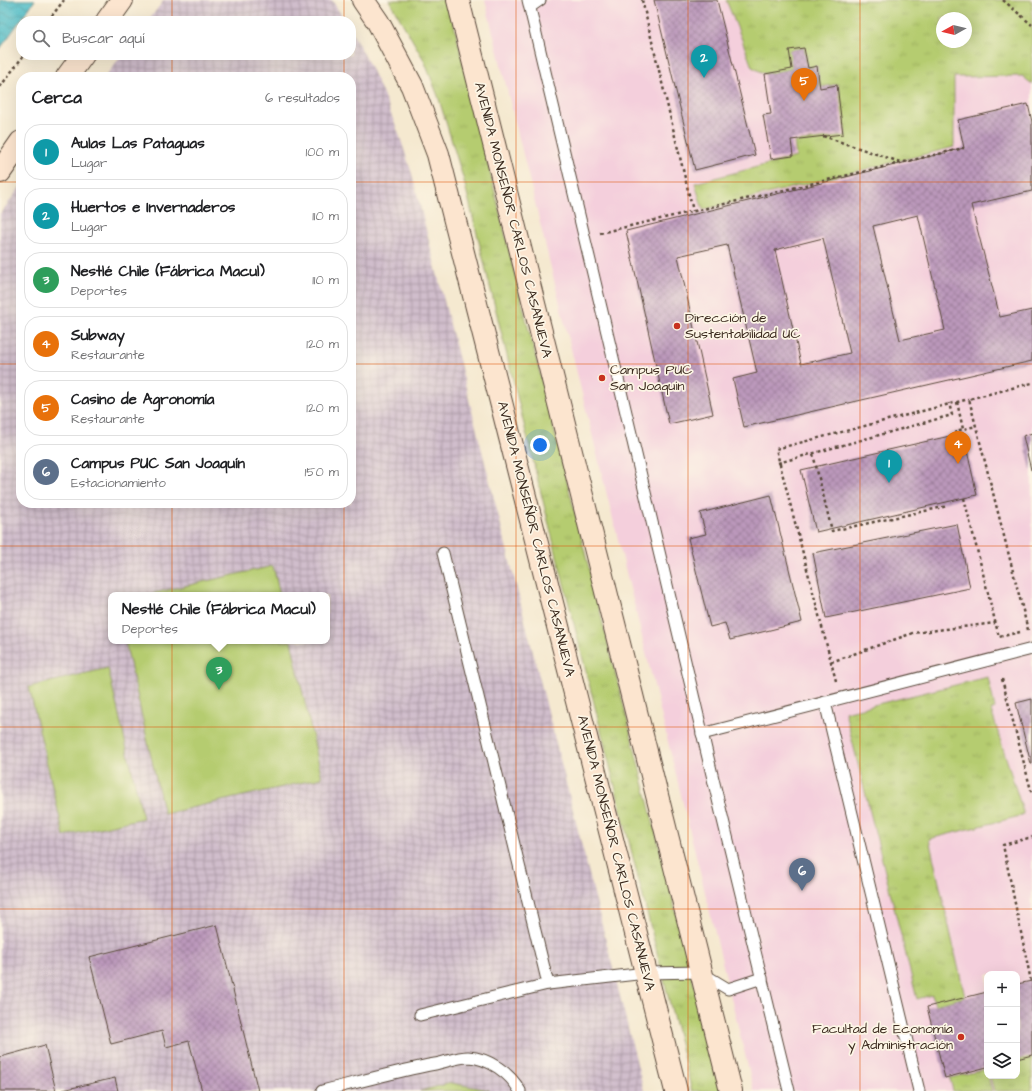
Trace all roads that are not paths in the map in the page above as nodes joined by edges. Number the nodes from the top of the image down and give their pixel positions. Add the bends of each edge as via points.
1 (122, 0) edge
2 (362, 0) edge
3 (458, 0) edge
4 (540, 0) edge
5 (529, 4) edge
6 (111, 16) edge
7 (79, 60) edge
8 (71, 72) edge
9 (16, 149) edge
10 (0, 172) edge
11 (443, 553) dead end
12 (1032, 649) edge
13 (825, 702) junction
14 (702, 734) junction
15 (700, 972) junction
16 (646, 973) junction
17 (762, 978) junction
18 (548, 984) junction
19 (420, 1015) dead end
20 (322, 1091) edge
21 (520, 1091) edge
22 (676, 1091) edge
23 (731, 1091) edge
24 (789, 1091) edge
25 (919, 1091) edge

1 - 6 main road
2 - 16 main road, AVENIDA MONSEÑOR CARLOS CASANUEVA via 378,22 412,86 438,154
3 - 15 main road, AVENIDA MONSEÑOR CARLOS CASANUEVA
4 - 5 lane
5 - 14 lane
7 - 8 main road
9 - 10 main road
11 - 18 lane
12 - 13 lane
13 - 14 lane
13 - 25 lane
14 - 17 lane
15 - 16 lane
15 - 17 lane via 728,988
15 - 23 main road, AVENIDA MONSEÑOR CARLOS CASANUEVA
16 - 18 lane
16 - 22 main road, AVENIDA MONSEÑOR CARLOS CASANUEVA
17 - 24 lane
18 - 19 lane
20 - 21 lane via 467,1057 499,1068

